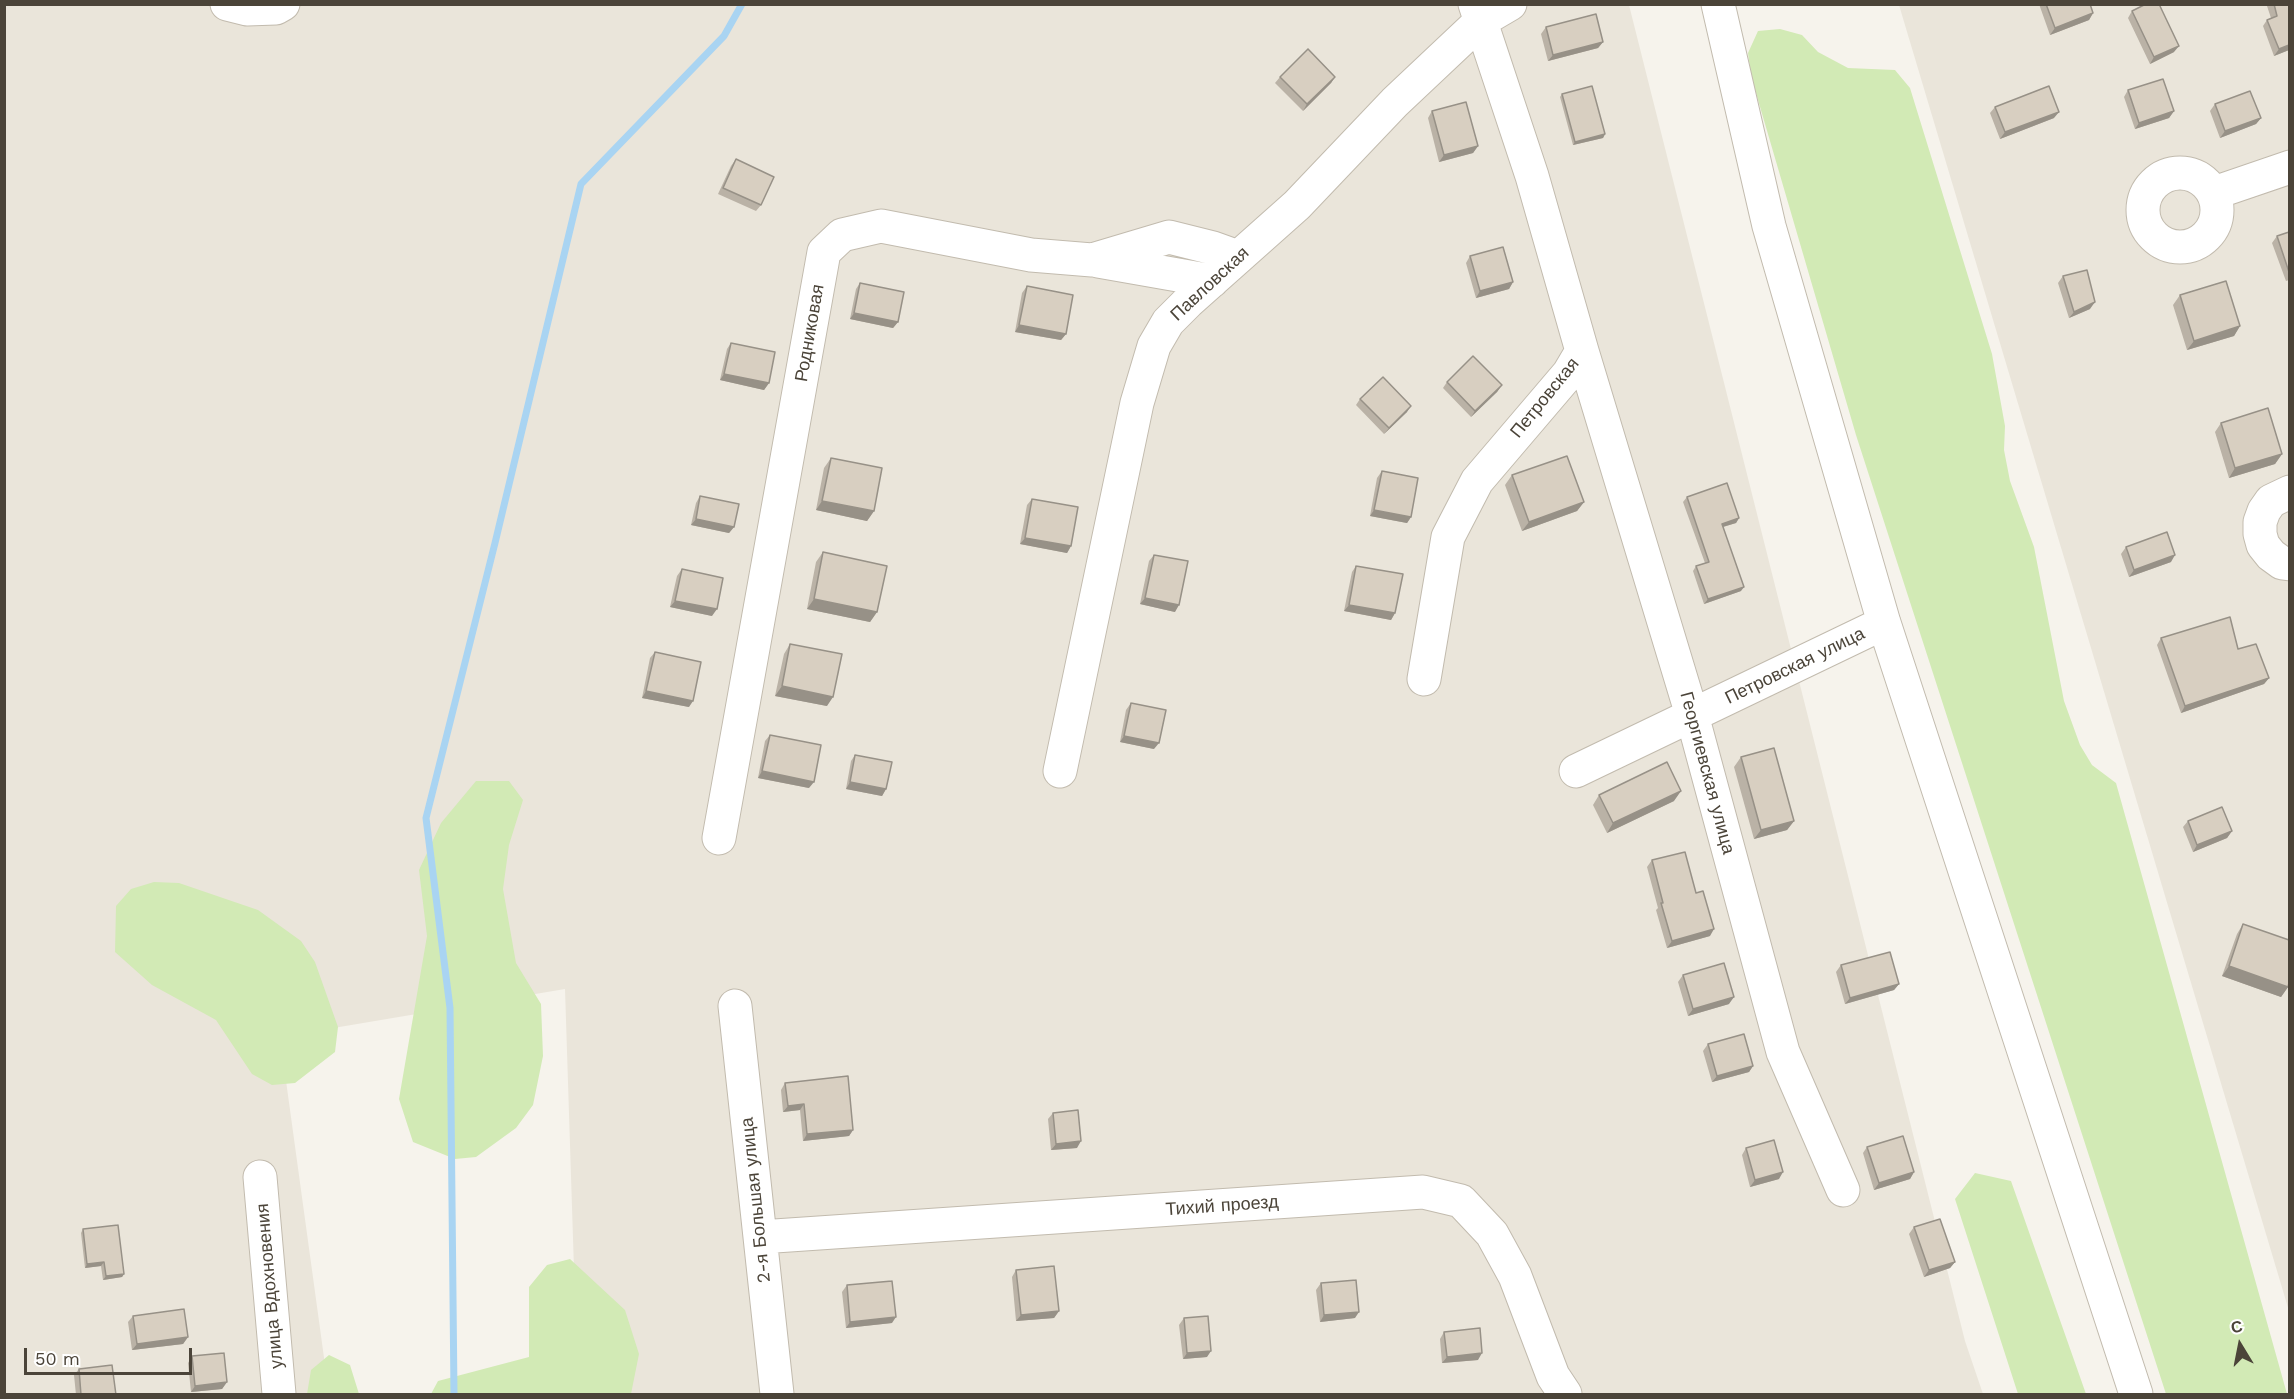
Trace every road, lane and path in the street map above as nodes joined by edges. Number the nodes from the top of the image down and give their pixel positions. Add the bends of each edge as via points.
1 (227, 4) edge
2 (283, 4) edge
3 (1510, 4) edge
4 (1718, 4) edge
5 (1478, 13) edge
6 (2289, 167) edge
7 (2214, 193) dead end
8 (1238, 257) junction
9 (1092, 260) junction
10 (1212, 281) junction
11 (1582, 351) junction
12 (2289, 492) edge
13 (2289, 564) edge
14 (1884, 623) junction
15 (1424, 679) dead end
16 (1692, 715) junction
17 (1060, 771) dead end
18 (1576, 771) dead end
19 (719, 838) dead end
20 (735, 1006) dead end
21 (260, 1177) dead end
22 (1843, 1190) dead end
23 (760, 1237) junction
24 (279, 1395) edge
25 (777, 1395) edge
26 (1565, 1395) edge
27 (2136, 1395) edge

1 - 2 street via 247,9
3 - 5 street, Павловская
4 - 14 street via 1769,226
5 - 8 street, Павловская via 1297,205
5 - 11 street, Петровская via 1532,176
6 - 7 street
8 - 9 street, Родниковая via 1169,237
8 - 10 street, Павловская
9 - 10 street
9 - 19 street, Родниковая via 1031,255 881,226 842,235 824,252
10 - 17 street, Павловская via 1168,322 1154,346 1137,403
11 - 15 street, Петровская via 1569,373 1477,481 1448,537
11 - 16 street, Георгиевская улица
12 - 13 street via 2271,501 2260,522 2259,534 2271,555
14 - 16 street, Петровская улица
14 - 27 street
16 - 18 street, Петровская улица
16 - 22 street, Георгиевская улица via 1783,1052
20 - 23 street, 2-я Большая улица
21 - 24 street, улица Вдохновения
23 - 25 street, 2-я Большая улица
23 - 26 street, Тихий проезд via 1423,1192 1461,1201 1492,1234 1515,1276 1553,1376

